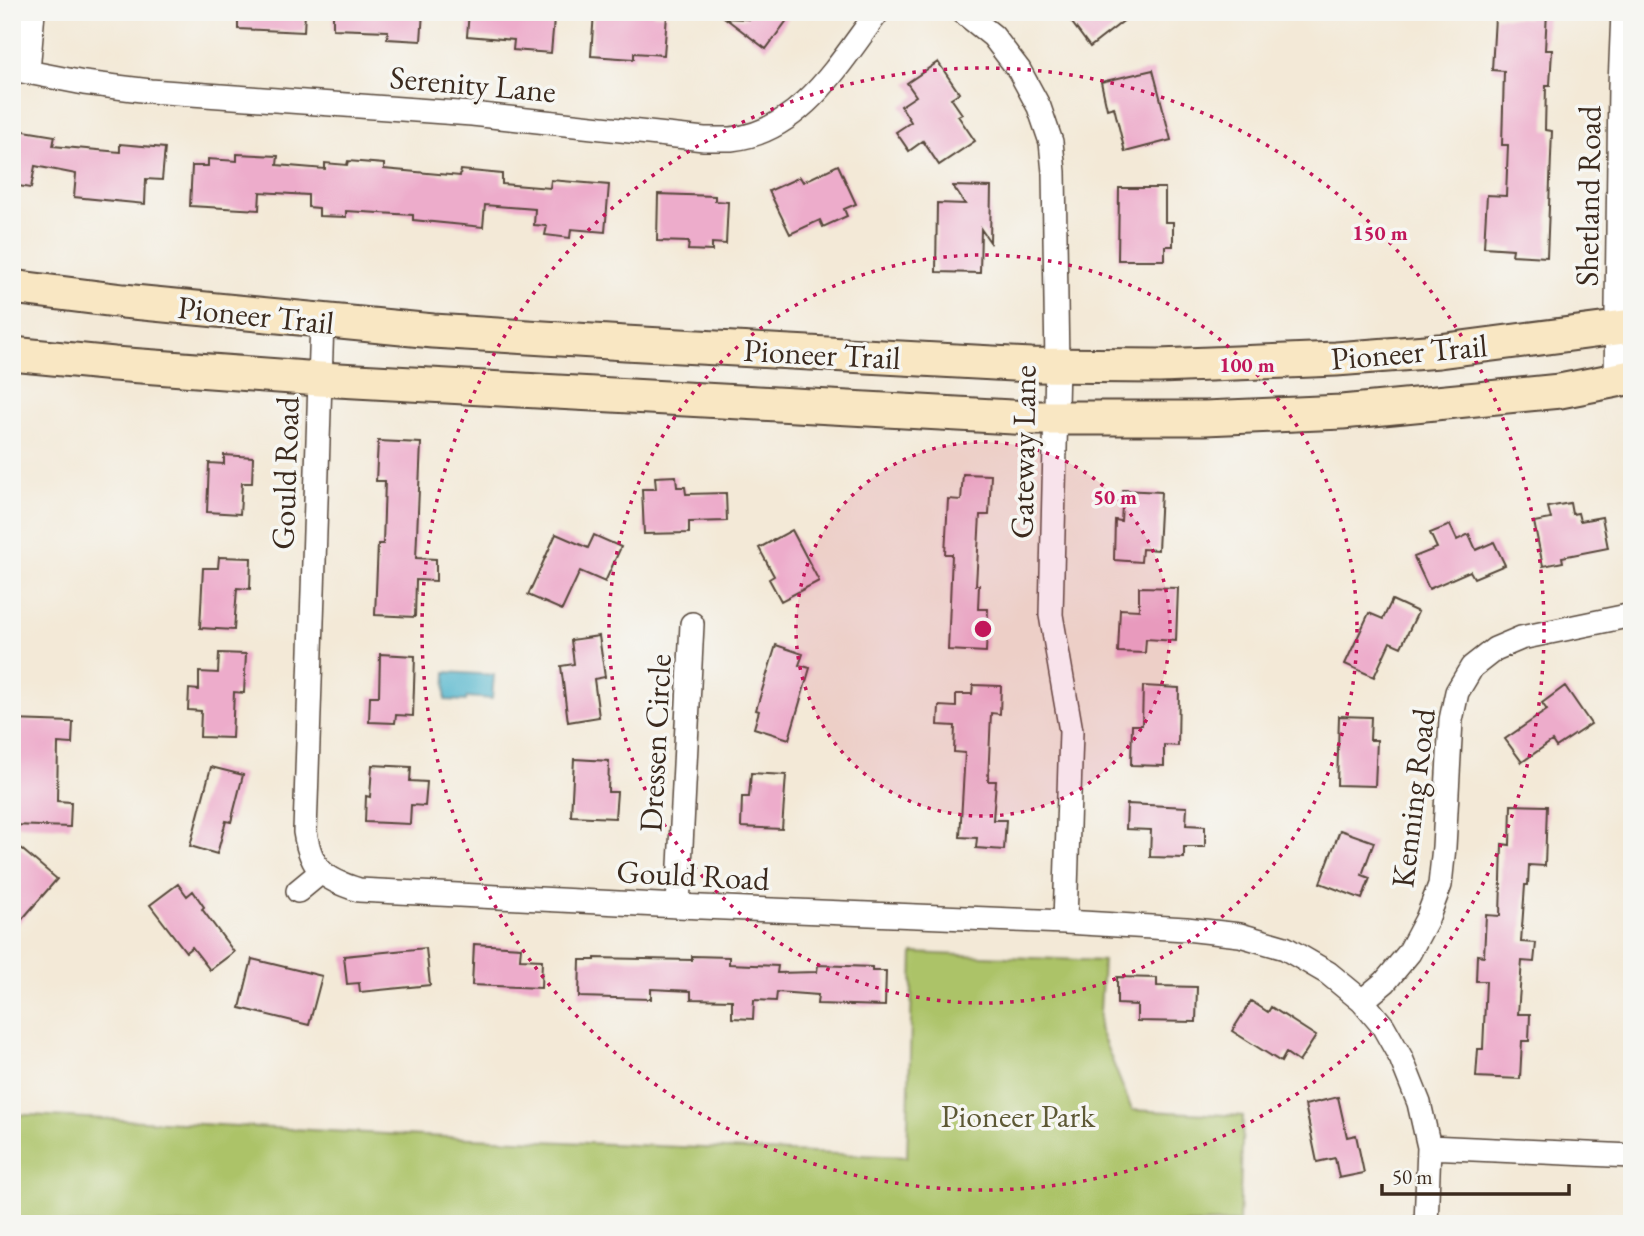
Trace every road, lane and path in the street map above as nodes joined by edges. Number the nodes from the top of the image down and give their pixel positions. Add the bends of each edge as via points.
1 (33, 12) edge
2 (878, 12) edge
3 (963, 12) edge
4 (1623, 12) edge
5 (20, 71) edge
6 (1626, 86) edge
7 (12, 287) edge
8 (322, 321) junction
9 (1624, 328) edge
10 (12, 354) edge
11 (1057, 365) junction
12 (320, 379) junction
13 (1624, 379) edge
14 (1056, 418) junction
15 (1632, 615) edge
16 (692, 624) dead end
17 (321, 872) junction
18 (298, 891) dead end
19 (678, 906) junction
20 (1065, 922) junction
21 (1362, 1001) junction
22 (1429, 1147) junction
23 (1632, 1156) edge
24 (1426, 1224) edge

1 - 5 street
2 - 5 street, Serenity Lane via 803,105 783,120 733,139 149,91
3 - 11 street, Gateway Lane via 993,36 1019,70 1051,142
4 - 6 street, Shetland Road
6 - 9 street, Shetland Road via 1618,293
7 - 8 main road, Pioneer Trail
8 - 11 main road, Pioneer Trail via 625,343
8 - 12 street, Gould Road
9 - 11 main road, Pioneer Trail via 1336,359
9 - 13 street, Shetland Road
10 - 12 main road, Pioneer Trail
11 - 14 street, Gateway Lane
12 - 14 main road, Pioneer Trail
12 - 17 street, Gould Road via 305,832 309,853
13 - 14 main road, Pioneer Trail via 1560,391 1342,412
14 - 20 street, Gateway Lane via 1051,615 1070,731
15 - 21 street, Kenning Road via 1521,638 1472,667 1457,692 1451,720 1440,885 1409,953
16 - 19 street, Dressen Circle
17 - 18 street
17 - 19 street, Gould Road via 359,890
19 - 20 street, Gould Road
20 - 21 street, Gould Road via 1240,935 1285,948 1328,973
21 - 22 street, Gould Road via 1401,1058 1419,1103
22 - 23 street
22 - 24 street, Gould Road

